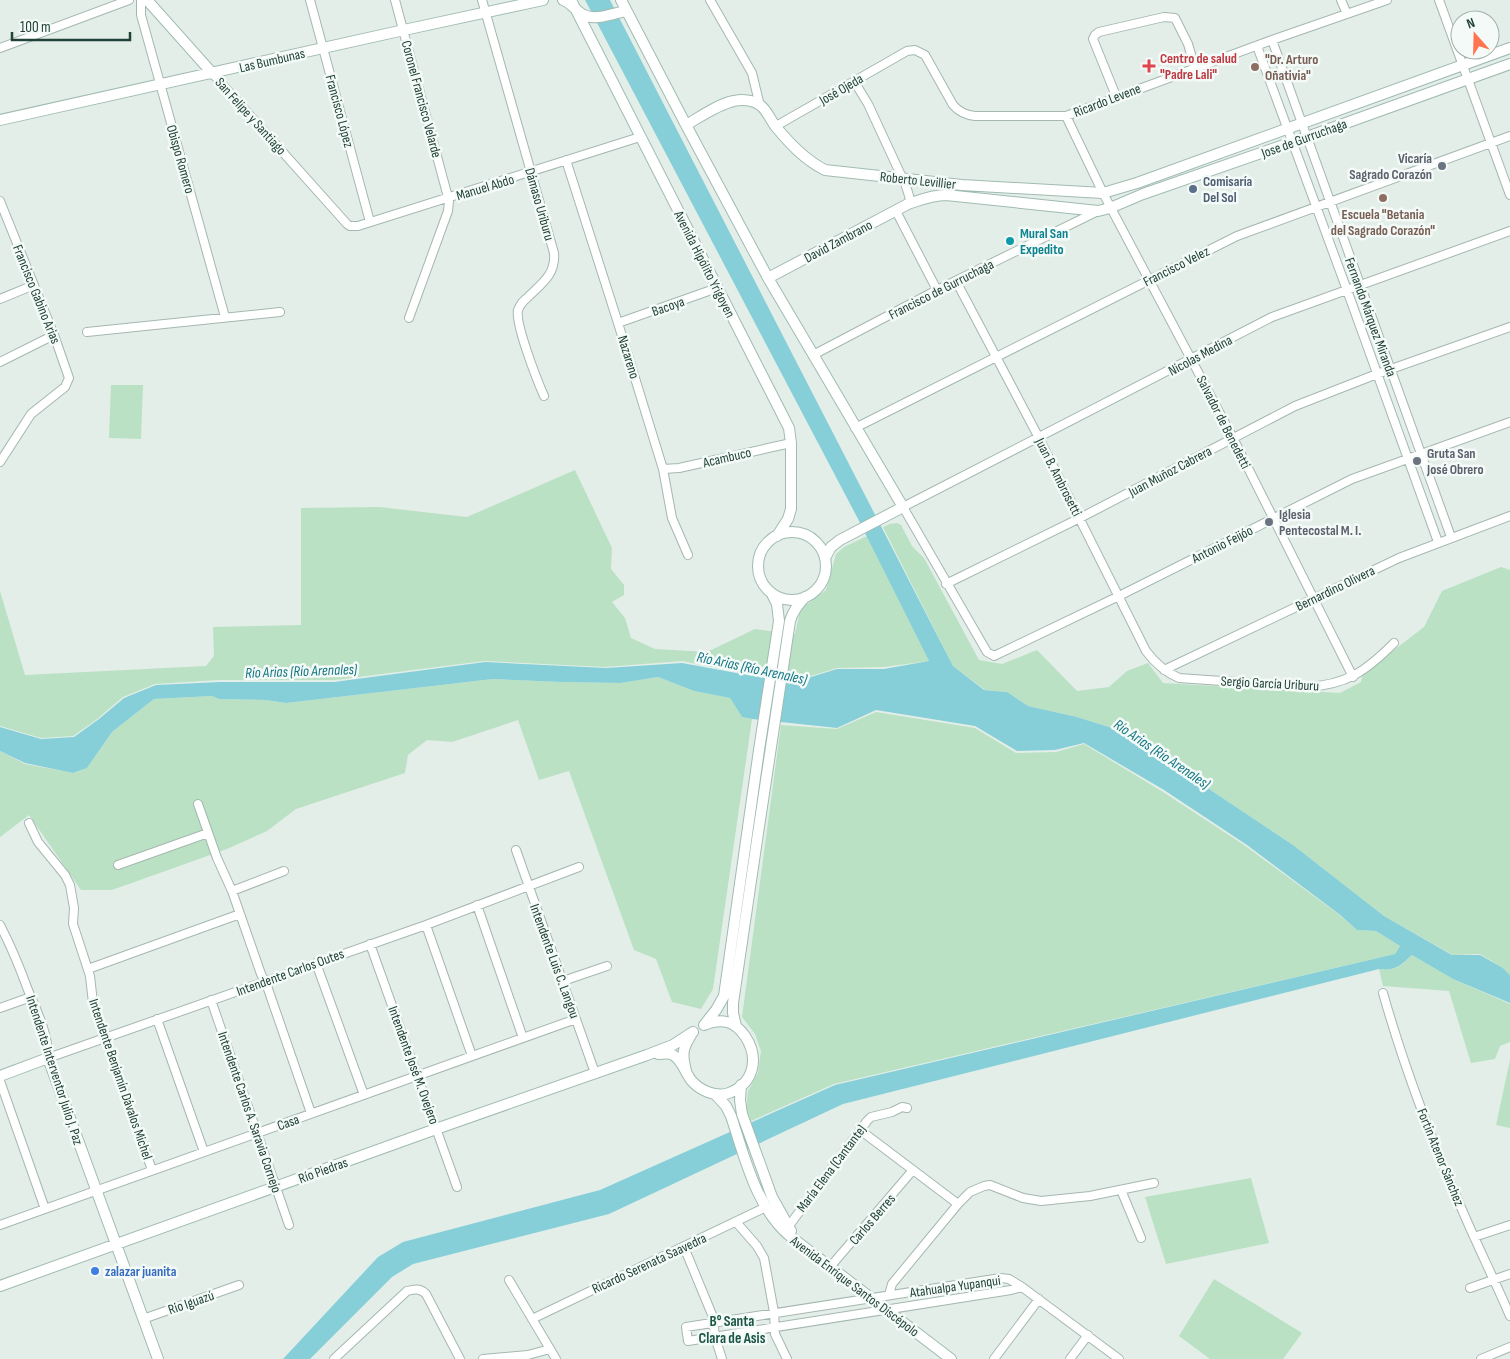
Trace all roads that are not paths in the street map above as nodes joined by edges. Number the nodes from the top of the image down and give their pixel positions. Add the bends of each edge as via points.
1 (129, 0) edge
2 (142, 0) edge
3 (147, 0) edge
4 (310, 0) edge
5 (396, 0) edge
6 (482, 0) edge
7 (543, 0) edge
8 (562, 0) edge
9 (621, 0) edge
10 (710, 0) edge
11 (1341, 0) edge
12 (1387, 0) edge
13 (1438, 0) edge
14 (573, 4) edge
15 (622, 11) junction
16 (485, 12) junction
17 (1347, 14) junction
18 (592, 18) junction
19 (404, 30) junction
20 (588, 35) junction
21 (1272, 40) junction
22 (1257, 46) junction
23 (0, 48) edge
24 (323, 48) junction
25 (1510, 48) edge
26 (907, 51) joint
27 (1510, 64) edge
28 (1462, 66) junction
29 (1194, 68) junction
30 (212, 74) junction
31 (1467, 79) junction
32 (854, 81) junction
33 (160, 85) junction
34 (1116, 96) junction
35 (760, 106) junction
36 (1066, 116) junction
37 (0, 120) edge
38 (1302, 123) junction
39 (686, 125) junction
40 (776, 126) junction
41 (1288, 129) junction
42 (1510, 136) edge
43 (640, 137) junction
44 (1307, 137) junction
45 (1293, 142) junction
46 (1490, 142) junction
47 (566, 160) junction
48 (531, 172) junction
49 (903, 178) junction
50 (1102, 193) junction
51 (937, 195) joint
52 (1510, 195) edge
53 (449, 198) junction
54 (0, 201) edge
55 (1330, 202) junction
56 (908, 204) junction
57 (1316, 207) junction
58 (1110, 208) junction
59 (896, 211) junction
60 (1098, 211) junction
61 (370, 222) junction
62 (358, 226) joint
63 (1510, 231) edge
64 (768, 278) junction
65 (1149, 280) junction
66 (956, 281) junction
67 (34, 285) junction
68 (1360, 286) junction
69 (717, 288) junction
70 (937, 290) junction
71 (1347, 290) junction
72 (0, 299) edge
73 (280, 312) dead end
74 (225, 317) junction
75 (409, 318) dead end
76 (618, 323) junction
77 (1510, 327) edge
78 (87, 332) dead end
79 (54, 334) junction
80 (813, 355) junction
81 (996, 358) junction
82 (1192, 359) junction
83 (0, 362) edge
84 (1390, 370) junction
85 (1377, 374) junction
86 (544, 396) dead end
87 (1510, 422) edge
88 (855, 428) junction
89 (1039, 438) junction
90 (1233, 438) junction
91 (791, 443) junction
92 (1420, 454) junction
93 (1408, 459) junction
94 (0, 462) edge
95 (663, 469) junction
96 (902, 507) junction
97 (1510, 516) edge
98 (1080, 518) junction
99 (1273, 518) junction
100 (777, 536) junction
101 (1451, 537) junction
102 (813, 540) junction
103 (840, 540) junction
104 (1438, 542) junction
105 (688, 555) dead end
106 (825, 558) junction
107 (946, 584) junction
108 (772, 594) junction
109 (1119, 596) junction
110 (805, 597) junction
111 (1313, 599) junction
112 (1394, 644) dead end
113 (1164, 670) junction
114 (1353, 677) junction
115 (198, 804) dead end
116 (29, 823) dead end
117 (208, 833) junction
118 (516, 850) dead end
119 (118, 865) dead end
120 (579, 868) dead end
121 (284, 871) dead end
122 (528, 886) junction
123 (232, 891) junction
124 (477, 905) junction
125 (240, 914) junction
126 (0, 925) edge
127 (426, 925) junction
128 (370, 944) junction
129 (316, 963) junction
130 (607, 966) dead end
131 (88, 969) junction
132 (264, 981) junction
133 (563, 981) junction
134 (1383, 992) dead end
135 (31, 997) junction
136 (210, 1000) junction
137 (0, 1008) edge
138 (157, 1019) junction
139 (576, 1019) junction
140 (705, 1024) junction
141 (736, 1026) junction
142 (693, 1032) junction
143 (106, 1038) junction
144 (523, 1038) junction
145 (472, 1056) junction
146 (647, 1056) junction
147 (48, 1058) junction
148 (686, 1071) junction
149 (595, 1073) junction
150 (0, 1076) edge
151 (418, 1076) junction
152 (0, 1080) edge
153 (741, 1085) junction
154 (715, 1094) junction
155 (364, 1095) junction
156 (907, 1108) dead end
157 (311, 1113) junction
158 (436, 1129) junction
159 (860, 1130) junction
160 (257, 1133) junction
161 (204, 1152) junction
162 (152, 1170) junction
163 (913, 1170) junction
164 (1154, 1183) dead end
165 (276, 1187) junction
166 (457, 1187) dead end
167 (96, 1190) junction
168 (1121, 1190) junction
169 (958, 1204) junction
170 (766, 1207) junction
171 (45, 1208) junction
172 (736, 1222) junction
173 (0, 1224) edge
174 (289, 1225) dead end
175 (1510, 1225) edge
176 (788, 1227) junction
177 (1474, 1236) junction
178 (1141, 1238) dead end
179 (117, 1244) junction
180 (804, 1246) junction
181 (684, 1247) junction
182 (830, 1267) junction
183 (1510, 1274) edge
184 (509, 1280) dead end
185 (1494, 1280) junction
186 (239, 1285) dead end
187 (0, 1286) edge
188 (1022, 1287) junction
189 (1470, 1288) dead end
190 (889, 1295) junction
191 (870, 1298) junction
192 (1039, 1299) junction
193 (885, 1309) junction
194 (774, 1312) junction
195 (1510, 1316) edge
196 (143, 1319) junction
197 (532, 1319) junction
198 (714, 1322) junction
199 (774, 1328) junction
200 (1088, 1335) junction
201 (714, 1338) junction
202 (1510, 1347) edge
203 (550, 1350) junction
204 (529, 1357) edge
205 (510, 1358) edge
206 (158, 1359) edge
207 (334, 1359) edge
208 (460, 1359) edge
209 (483, 1359) edge
210 (556, 1359) edge
211 (722, 1359) edge
212 (787, 1359) edge
213 (951, 1359) edge
214 (994, 1359) edge
215 (1070, 1359) edge
216 (1119, 1359) edge
217 (1481, 1359) edge

1 - 23 street
2 - 33 street, Obispo Romero via 141,15
3 - 30 street, San Felipe y Santiago
4 - 24 street, Francisco López
5 - 19 street, Coronel Francisco Velarde
6 - 16 street, Dámaso Uriburu
7 - 16 street, Las Bumbunas
8 - 14 street
9 - 15 street
10 - 35 street via 752,73
11 - 17 street
12 - 17 street, Ricardo Levene
13 - 28 street
14 - 18 street via 581,14
14 - 20 street, Avenida Hipólito Yrigoyen
15 - 18 street
15 - 39 street
16 - 19 street, Las Bumbunas
16 - 48 street, Dámaso Uriburu
17 - 21 street, Ricardo Levene
18 - 20 street via 587,26
19 - 24 street, Las Bumbunas
19 - 53 street, Coronel Francisco Velarde
20 - 43 street, Avenida Hipólito Yrigoyen
21 - 22 street, Ricardo Levene
21 - 38 street, Fernando Márquez Miranda
22 - 29 street, Ricardo Levene
22 - 41 street, Fernando Márquez Miranda
24 - 30 street, Las Bumbunas
24 - 61 street, Francisco López
25 - 28 street, Jose de Gurruchaga
26 - 32 street, José Ojeda
26 - 36 street, Ricardo Levene via 916,50 925,55 953,105 967,115
27 - 31 street, Jose de Gurruchaga
28 - 31 street
28 - 38 street, Jose de Gurruchaga
29 - 34 street, Ricardo Levene
29 - 34 street via 1188,44 1175,18 1164,17 1099,32 1093,39
30 - 33 street, Las Bumbunas
30 - 62 street, San Felipe y Santiago via 347,224
31 - 44 street, Jose de Gurruchaga
31 - 46 street
32 - 40 street, José Ojeda
32 - 49 street
33 - 37 street, Las Bumbunas
33 - 74 street, Obispo Romero
34 - 36 street, Ricardo Levene
35 - 39 street via 749,101 733,101
35 - 40 street, Roberto Levillier
36 - 50 street, Salvador de Benedetti
38 - 41 street, Jose de Gurruchaga
38 - 44 street, Fernando Márquez Miranda
39 - 64 street
40 - 49 street, Roberto Levillier via 801,154 825,170
41 - 45 street, Fernando Márquez Miranda
41 - 50 street, Jose de Gurruchaga
42 - 46 street, Francisco Velez
43 - 47 street, Manuel Abdo
43 - 69 street, Avenida Hipólito Yrigoyen
44 - 45 street, Jose de Gurruchaga
44 - 55 street, Fernando Márquez Miranda
45 - 57 street, Fernando Márquez Miranda
45 - 58 street, Jose de Gurruchaga
46 - 52 street
46 - 55 street, Francisco Velez
47 - 48 street, Manuel Abdo
47 - 76 street, Nazareno
48 - 53 street, Manuel Abdo
48 - 86 street, Dámaso Uriburu via 555,261 552,271 522,303 518,317
49 - 50 street, Roberto Levillier via 962,185
49 - 56 street via 909,193
50 - 58 street, Salvador de Benedetti
51 - 56 street, David Zambrano
51 - 60 street, Roberto Levillier
53 - 61 street, Manuel Abdo
53 - 75 street via 448,211
54 - 67 street, Francisco Gabino Arias
55 - 57 street, Francisco Velez
55 - 68 street, Fernando Márquez Miranda
56 - 59 street, David Zambrano
57 - 65 street, Francisco Velez via 1237,236
57 - 71 street, Fernando Márquez Miranda
58 - 60 street, Jose de Gurruchaga
58 - 65 street, Salvador de Benedetti
59 - 64 street, David Zambrano
59 - 70 street
60 - 66 street, Francisco de Gurruchaga
61 - 62 street, Manuel Abdo
63 - 68 street, Nicolas Medina
64 - 80 street
65 - 81 street, Francisco Velez
65 - 82 street, Salvador de Benedetti
66 - 70 street, Francisco de Gurruchaga
66 - 81 street, Juan B. Ambrosetti
67 - 72 street
67 - 79 street, Francisco Gabino Arias
68 - 71 street, Nicolas Medina
68 - 84 street, Fernando Márquez Miranda
69 - 76 street, Bacoya
69 - 91 street, Avenida Hipólito Yrigoyen via 789,428
70 - 80 street, Francisco de Gurruchaga
71 - 82 street, Nicolas Medina via 1272,317
71 - 85 street, Fernando Márquez Miranda
73 - 74 street
74 - 78 street
76 - 95 street, Nazareno
77 - 84 street, Juan Muñoz Cabrera
79 - 83 street
79 - 94 street, Francisco Gabino Arias via 69,381 65,388 31,414
80 - 88 street
81 - 88 street, Francisco Velez
81 - 89 street, Juan B. Ambrosetti
82 - 89 street, Nicolas Medina
82 - 90 street, Salvador de Benedetti
84 - 85 street, Juan Muñoz Cabrera
84 - 92 street, Fernando Márquez Miranda
85 - 90 street, Juan Muñoz Cabrera via 1301,403
85 - 93 street, Fernando Márquez Miranda
87 - 92 street, Antonio Feijóo
88 - 96 street
89 - 96 street, Nicolas Medina
89 - 98 street, Juan B. Ambrosetti
90 - 98 street, Juan Muñoz Cabrera
90 - 99 street, Salvador de Benedetti
91 - 95 street, Acambuco
91 - 100 street, Avenida Hipólito Yrigoyen via 790,514
92 - 93 street, Antonio Feijóo
92 - 101 street, Fernando Márquez Miranda
93 - 99 street, Antonio Feijóo via 1358,476
93 - 104 street, Fernando Márquez Miranda
95 - 105 street, Nazareno via 672,518
96 - 103 street
96 - 107 street
97 - 101 street, Bernardino Olivera
98 - 107 street, Juan Muñoz Cabrera
98 - 109 street, Juan B. Ambrosetti
99 - 109 street, Antonio Feijóo
99 - 111 street, Salvador de Benedetti
100 - 102 street via 799,533
100 - 108 street via 763,550 758,568 760,578
101 - 104 street, Bernardino Olivera
102 - 103 street
102 - 106 street
103 - 106 street
104 - 111 street, Bernardino Olivera
106 - 110 street via 822,581
107 - 109 street, Antonio Feijóo via 987,652 994,656
108 - 110 street via 788,600
108 - 140 street via 779,620 724,996
109 - 113 street, Juan B. Ambrosetti via 1146,650
110 - 141 street via 790,621 733,1004
111 - 113 street, Bernardino Olivera
111 - 114 street, Salvador de Benedetti
112 - 114 street, Sergio García Uriburu
113 - 114 street, Sergio García Uriburu via 1178,678 1306,687 1336,684
115 - 117 street
116 - 131 street, Intendente Benjamín Dávalos Michel via 38,842 70,885 75,933
117 - 119 street
117 - 123 street
118 - 122 street, Intendente Luis C. Langou
120 - 122 street, Intendente Carlos Outes
121 - 123 street
122 - 124 street, Intendente Carlos Outes
122 - 133 street, Intendente Luis C. Langou
123 - 125 street
124 - 127 street, Intendente Carlos Outes
124 - 144 street
125 - 131 street
125 - 132 street
126 - 135 street, Intendente Interventor Julio J. Paz
127 - 128 street, Intendente Carlos Outes
127 - 145 street
128 - 129 street, Intendente Carlos Outes
128 - 151 street, Intendente José M. Ovejero
129 - 132 street, Intendente Carlos Outes
129 - 155 street
130 - 133 street
131 - 143 street, Intendente Benjamín Dávalos Michel via 93,1003
132 - 136 street, Intendente Carlos Outes
132 - 157 street
133 - 139 street, Intendente Luis C. Langou
134 - 177 street, Fortín Atenor Sánchez via 1421,1107
135 - 137 street
135 - 147 street, Intendente Interventor Julio J. Paz via 48,1047
136 - 138 street, Intendente Carlos Outes
136 - 160 street, Intendente Carlos A. Saravia Cornejo
138 - 143 street, Intendente Carlos Outes
138 - 161 street
139 - 144 street, Casa
139 - 149 street, Intendente Luis C. Langou
140 - 141 street via 723,1021
140 - 142 street
141 - 153 street via 746,1037 753,1055 751,1073
142 - 146 street
142 - 148 street via 683,1051
143 - 147 street, Intendente Carlos Outes
143 - 162 street, Intendente Benjamín Dávalos Michel
144 - 145 street, Casa
145 - 151 street, Casa
146 - 148 street via 670,1053
146 - 149 street, Río Piedras
147 - 150 street, Intendente Carlos Outes
147 - 167 street, Intendente Interventor Julio J. Paz
148 - 154 street via 697,1086
149 - 158 street, Río Piedras
151 - 155 street, Casa
151 - 158 street, Intendente José M. Ovejero
152 - 171 street
153 - 154 street via 729,1093
153 - 176 street via 742,1114 772,1197
154 - 170 street, Avenida Enrique Santos Discépolo via 731,1116
155 - 157 street, Casa
156 - 159 street, María Elena (Cantante) via 871,1117
157 - 160 street, Casa
158 - 165 street, Río Piedras
158 - 166 street, Intendente José M. Ovejero
159 - 163 street
159 - 176 street, María Elena (Cantante)
160 - 161 street, Casa
160 - 165 street, Intendente Carlos A. Saravia Cornejo
161 - 162 street, Casa
162 - 167 street, Casa
163 - 169 street
163 - 182 street, Carlos Berres
164 - 168 street
165 - 174 street, Intendente Carlos A. Saravia Cornejo
165 - 179 street, Río Piedras
167 - 171 street, Casa
167 - 179 street, Intendente Interventor Julio J. Paz
168 - 169 street via 1041,1201 1023,1198 990,1185 970,1192
168 - 178 street
169 - 190 street via 892,1284
170 - 172 street, Ricardo Serenata Saavedra
170 - 180 street, Avenida Enrique Santos Discépolo via 786,1234
171 - 173 street, Casa
172 - 181 street, Ricardo Serenata Saavedra
172 - 194 street via 758,1246 764,1258
175 - 177 street
176 - 180 street
177 - 185 street, Fortín Atenor Sánchez
179 - 187 street, Río Piedras
179 - 196 street, Intendente Interventor Julio J. Paz
180 - 182 street, Avenida Enrique Santos Discépolo
181 - 197 street, Ricardo Serenata Saavedra
181 - 198 street
182 - 191 street, Avenida Enrique Santos Discépolo
183 - 185 street
184 - 197 street
185 - 189 street
185 - 195 street, Fortín Atenor Sánchez
186 - 196 street, Rio Iguazú
188 - 190 street, Atahualpa Yupanqui via 1001,1278
188 - 192 street
188 - 193 street, Atahualpa Yupanqui
190 - 191 street, Atahualpa Yupanqui
191 - 193 street, Avenida Enrique Santos Discépolo
191 - 194 street, Atahualpa Yupanqui
192 - 200 street
192 - 214 street
193 - 199 street, Atahualpa Yupanqui
193 - 213 street, Avenida Enrique Santos Discépolo
194 - 198 street, Atahualpa Yupanqui
194 - 199 street
196 - 206 street, Intendente Interventor Julio J. Paz
197 - 203 street
198 - 201 street
198 - 201 street, Atahualpa Yupanqui via 686,1327 688,1341
199 - 201 street, Atahualpa Yupanqui
199 - 212 street
200 - 215 street
200 - 216 street
201 - 211 street
202 - 217 street
203 - 204 street
203 - 210 street
204 - 205 street
205 - 209 street
207 - 208 street via 414,1289 426,1294

